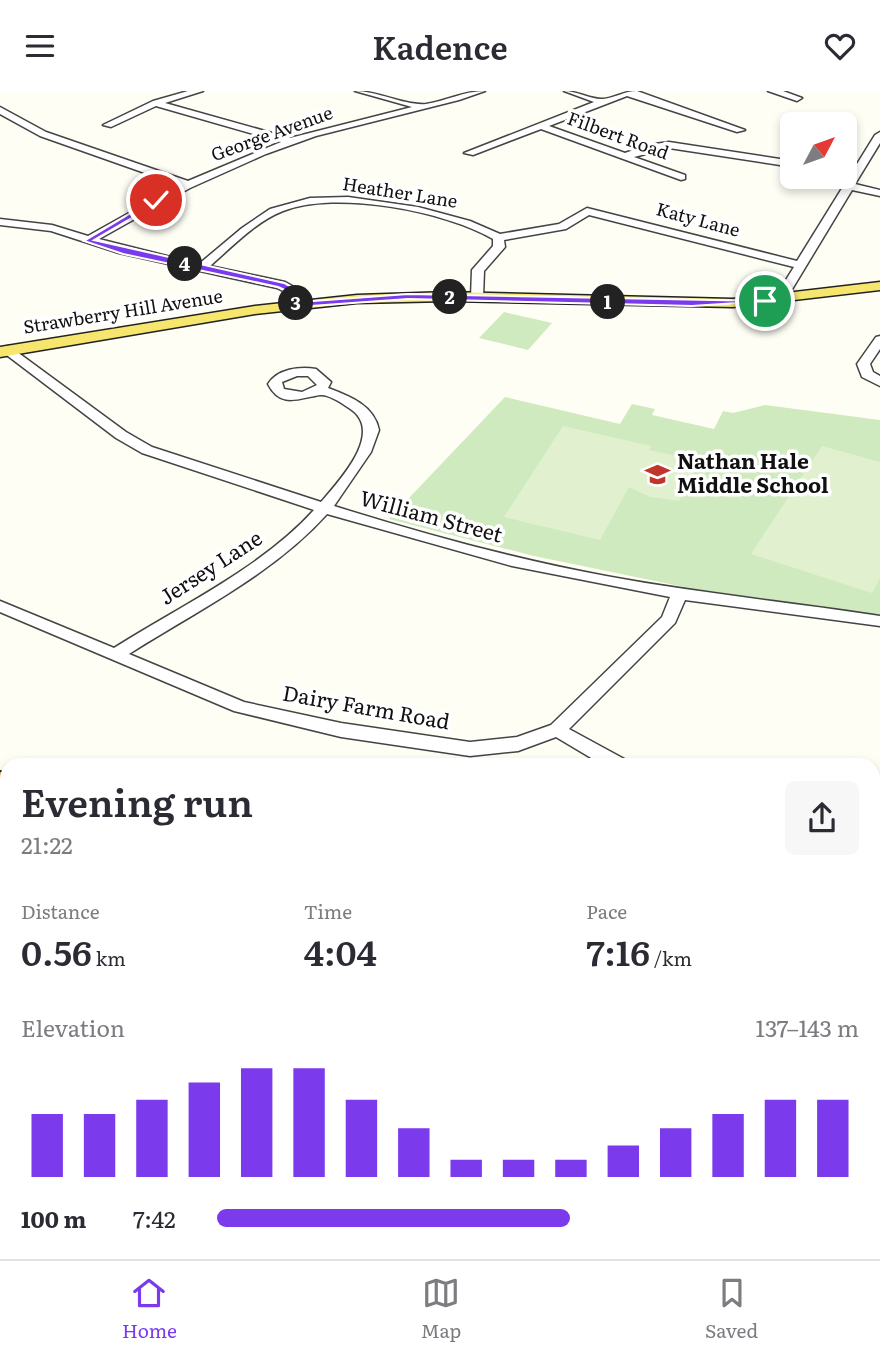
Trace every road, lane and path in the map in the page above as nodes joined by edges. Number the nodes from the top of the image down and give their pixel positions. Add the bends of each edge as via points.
1 (198, 91) edge
2 (360, 91) edge
3 (480, 91) edge
4 (569, 91) edge
5 (773, 91) edge
6 (630, 92) edge
7 (797, 98) dead end
8 (602, 102) junction
9 (156, 103) junction
10 (423, 107) junction
11 (0, 110) edge
12 (108, 125) dead end
13 (544, 127) junction
14 (740, 130) dead end
15 (880, 135) edge
16 (290, 142) junction
17 (876, 148) edge
18 (469, 153) dead end
19 (624, 157) junction
20 (780, 162) edge
21 (858, 169) edge
22 (681, 177) dead end
23 (858, 182) edge
24 (188, 184) junction
25 (844, 189) edge
26 (880, 193) edge
27 (0, 222) edge
28 (498, 238) junction
29 (88, 241) junction
30 (799, 265) junction
31 (202, 267) junction
32 (880, 286) edge
33 (477, 297) junction
34 (790, 298) junction
35 (297, 305) junction
36 (880, 340) edge
37 (5, 351) edge
38 (880, 382) edge
39 (320, 390) dead end
40 (322, 508) junction
41 (679, 594) junction
42 (0, 606) edge
43 (880, 621) edge
44 (115, 655) junction
45 (557, 730) junction
46 (607, 758) edge

1 - 9 street
2 - 10 street
3 - 10 street, George Avenue
4 - 8 street
5 - 7 street
6 - 8 street
6 - 14 street
8 - 13 street
9 - 12 street
9 - 16 street
10 - 16 street, George Avenue
11 - 24 street via 43,134
13 - 18 street
13 - 19 street, Filbert Road
15 - 17 street
16 - 24 street, George Avenue
17 - 21 street
19 - 20 street via 669,145
19 - 22 street, Filbert Road
23 - 26 street
24 - 29 street, George Avenue
25 - 30 street
27 - 29 street via 37,225
28 - 30 street, Katy Lane via 562,227 587,211
28 - 31 street, Heather Lane via 463,221 330,199 274,211
28 - 33 street via 496,252 478,270
29 - 31 street
30 - 34 street via 785,291
31 - 35 street via 287,287
32 - 34 main road, Strawberry Hill Avenue
33 - 34 main road, Strawberry Hill Avenue via 692,304
33 - 35 main road, Strawberry Hill Avenue
35 - 37 main road, Strawberry Hill Avenue
36 - 38 street via 863,364 867,374
37 - 40 street, William Street via 147,450
39 - 40 street, Jersey Lane via 362,410 371,425 371,436 348,480
40 - 41 street, William Street via 484,555
40 - 44 street, Jersey Lane via 292,540 251,570
41 - 43 street, William Street
41 - 45 street, Dairy Farm Road via 669,618
42 - 44 street, Dairy Farm Road
44 - 45 street, Dairy Farm Road via 240,707 341,730 470,749 518,744
45 - 46 street

